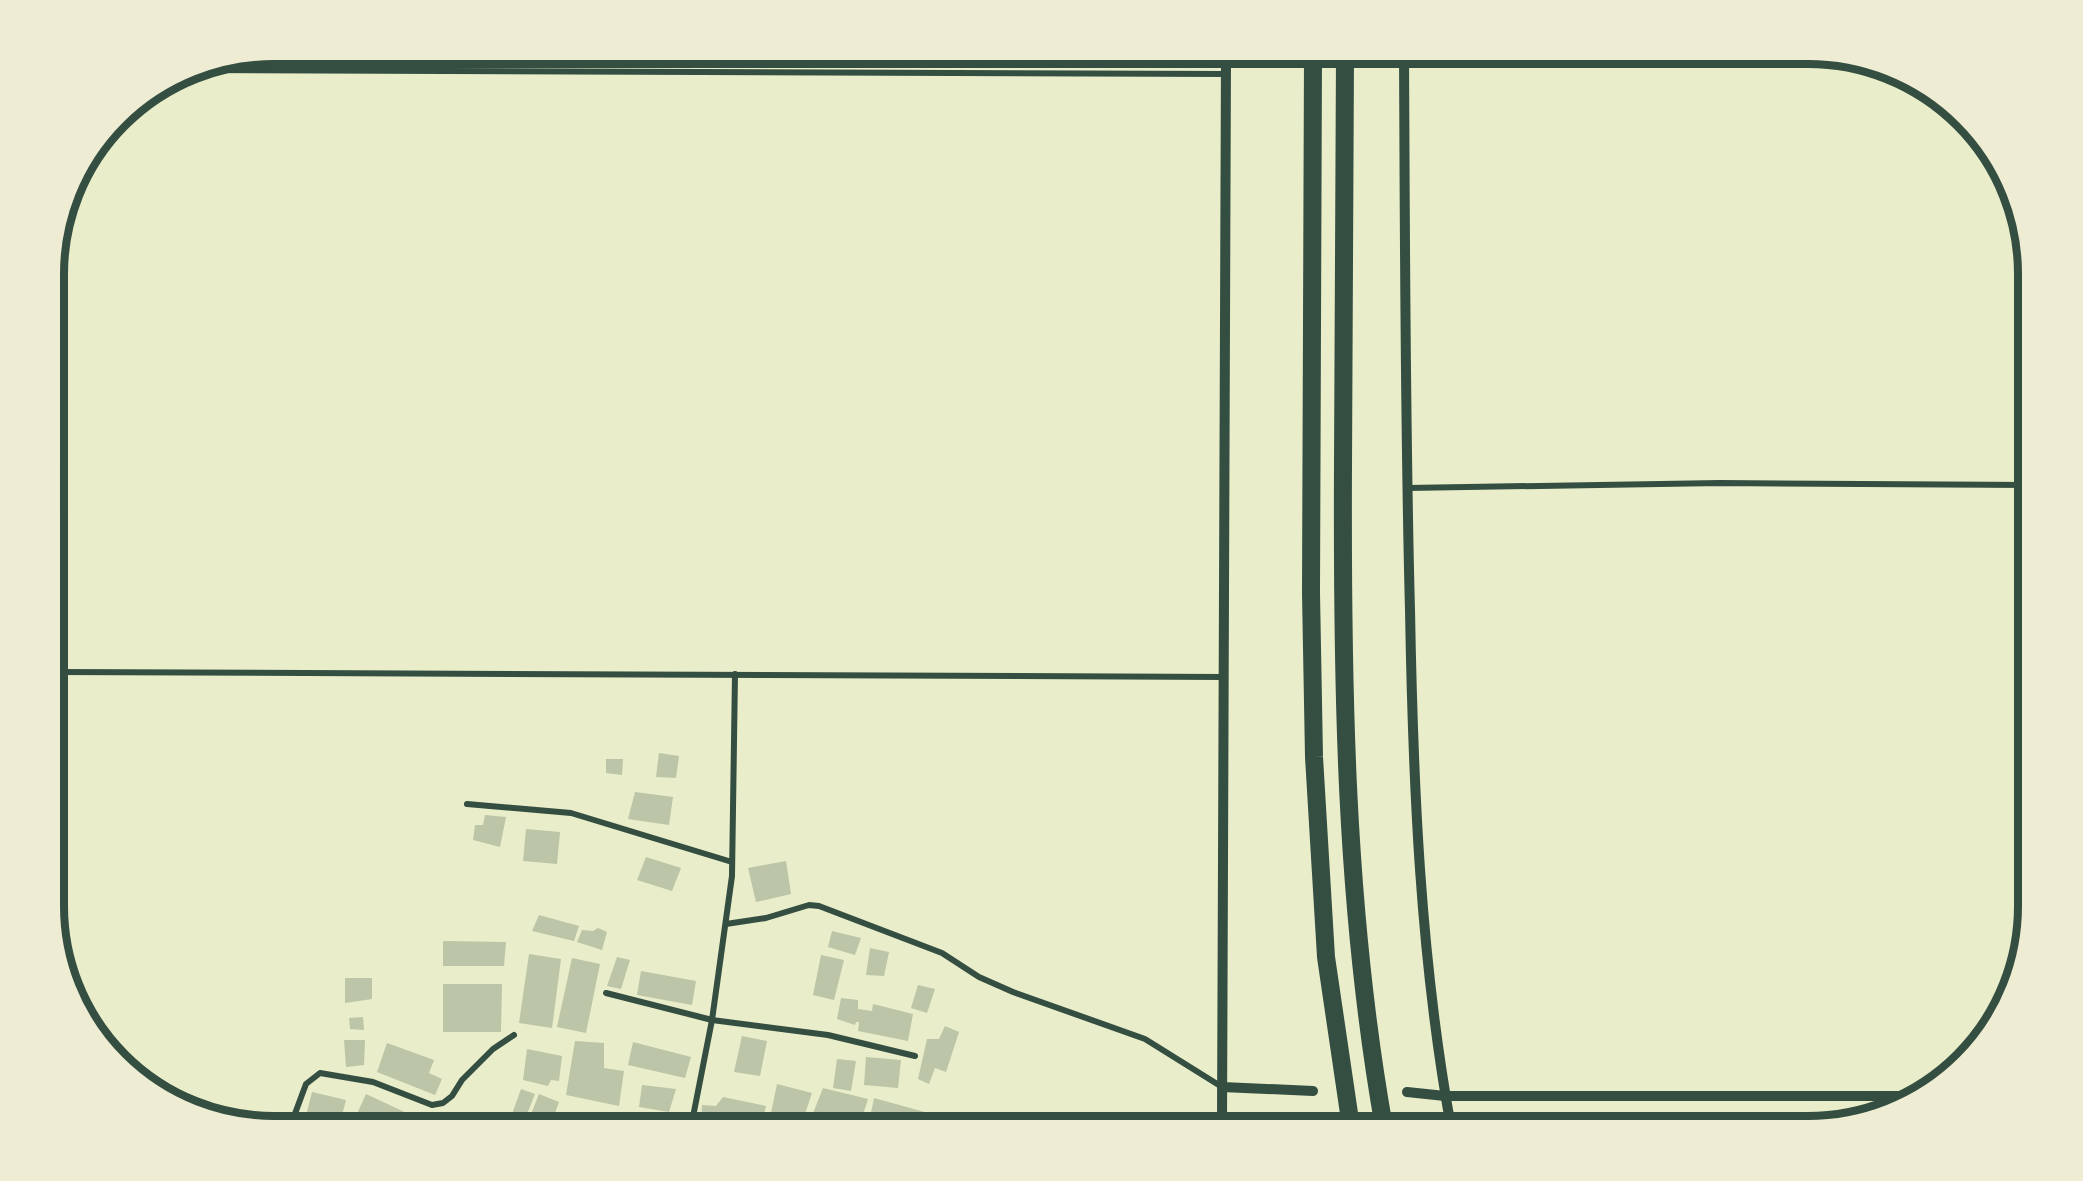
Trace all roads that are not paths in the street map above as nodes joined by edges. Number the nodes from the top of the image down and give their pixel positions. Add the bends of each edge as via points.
1 (1226, 64) edge
2 (1313, 64) edge
3 (1345, 64) edge
4 (1404, 64) edge
5 (229, 70) edge
6 (1226, 74) junction
7 (2018, 485) edge
8 (1407, 488) junction
9 (64, 672) edge
10 (735, 674) junction
11 (1225, 677) junction
12 (467, 804) dead end
13 (732, 862) junction
14 (726, 924) junction
15 (606, 993) dead end
16 (712, 1020) junction
17 (514, 1035) dead end
18 (915, 1056) dead end
19 (1222, 1087) junction
20 (1313, 1091) dead end
21 (1407, 1092) dead end
22 (1445, 1096) junction
23 (1899, 1096) edge
24 (294, 1116) edge
25 (693, 1116) edge
26 (1222, 1116) edge
27 (1349, 1116) edge
28 (1382, 1116) edge
29 (1449, 1116) edge

1 - 6 street
2 - 27 highway via 1314,757 1326,957
3 - 28 highway via 1345,756 1359,951
4 - 8 street
5 - 6 street
6 - 11 street
7 - 8 street via 1720,483
8 - 22 street via 1412,706 1423,909
9 - 10 street
10 - 11 street
10 - 13 street
11 - 19 street
12 - 13 street via 571,813
13 - 14 street
14 - 16 street
14 - 19 street via 819,906 942,953 1012,992 1145,1039
15 - 16 street
16 - 18 street via 828,1035
16 - 25 street
17 - 24 street via 493,1049 443,1103 432,1105 373,1082 320,1072 306,1084
19 - 20 street
19 - 26 street
21 - 22 street
22 - 23 street
22 - 29 street

